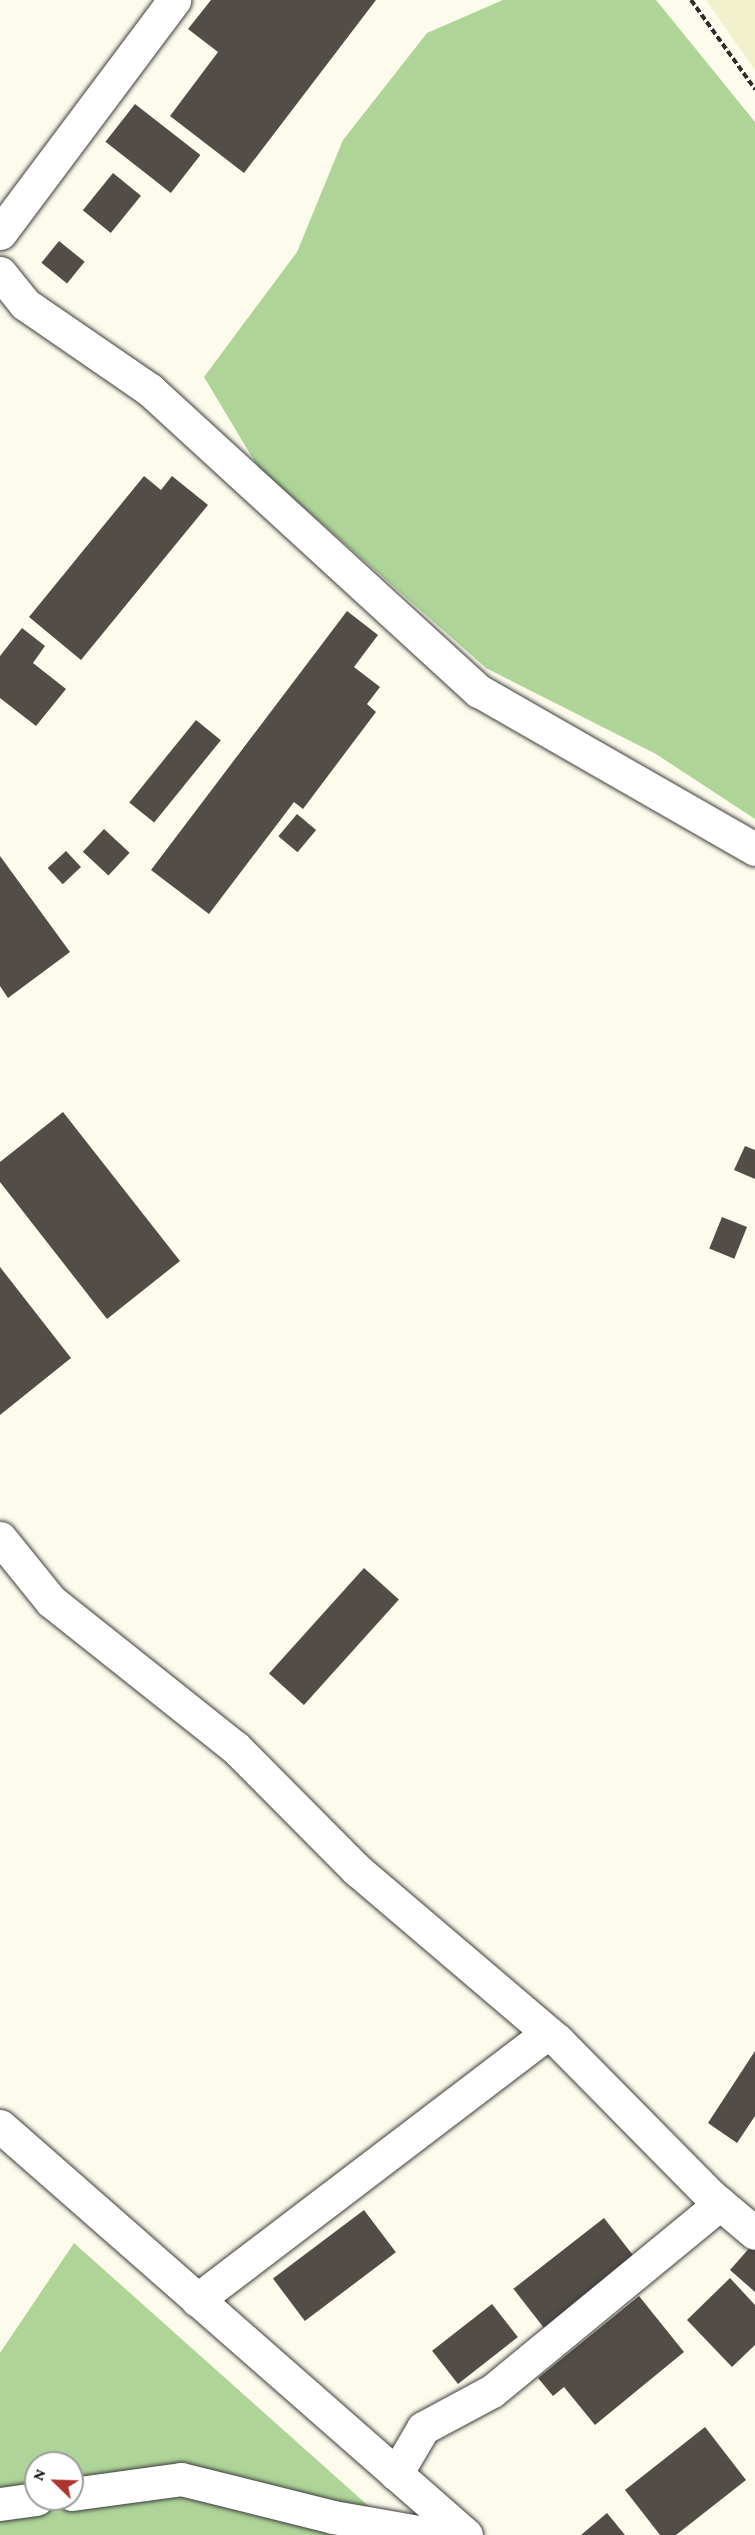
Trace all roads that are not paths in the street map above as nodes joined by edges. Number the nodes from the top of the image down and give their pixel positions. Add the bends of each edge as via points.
1 (174, 0) edge
2 (0, 233) edge
3 (0, 273) edge
4 (755, 849) edge
5 (0, 1538) edge
6 (548, 2033) junction
7 (0, 2126) edge
8 (720, 2204) junction
9 (755, 2233) edge
10 (197, 2300) junction
11 (396, 2474) junction
12 (84, 2492) edge
13 (24, 2501) edge
14 (0, 2504) edge
15 (435, 2535) edge
16 (466, 2535) edge

1 - 2 street
3 - 4 street via 25,304 150,390 479,691
5 - 6 street via 51,1601 237,1748 357,1870
6 - 8 street
6 - 10 street
7 - 10 street
8 - 9 street
8 - 11 street via 492,2391 423,2428
10 - 11 street
11 - 16 street
12 - 15 street via 181,2480 333,2517
13 - 14 street

